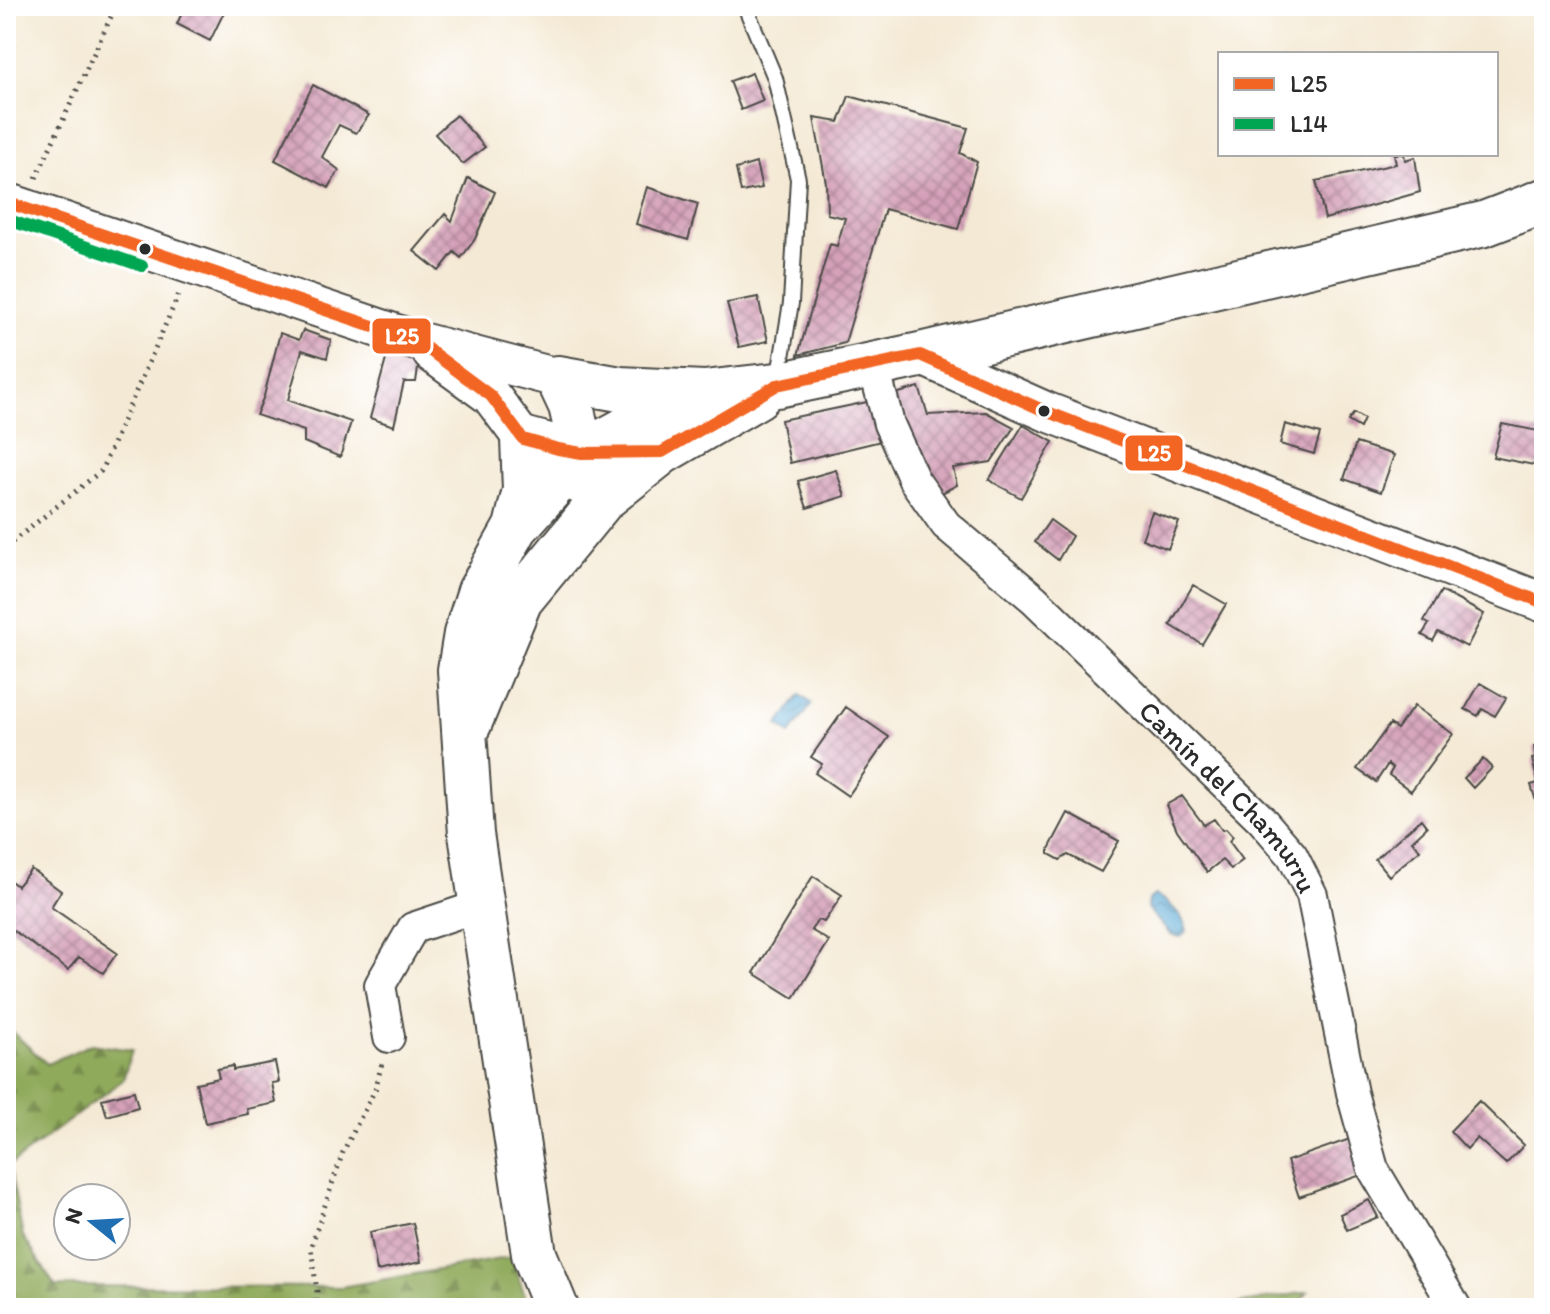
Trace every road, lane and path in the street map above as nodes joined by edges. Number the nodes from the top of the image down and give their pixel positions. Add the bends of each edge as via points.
1 (116, 6) edge
2 (745, 6) edge
3 (1544, 201) edge
4 (14, 205) edge
5 (191, 265) junction
6 (417, 341) junction
7 (920, 355) junction
8 (873, 364) junction
9 (558, 378) junction
10 (777, 385) junction
11 (704, 393) junction
12 (523, 439) junction
13 (662, 452) junction
14 (582, 453) junction
15 (516, 527) junction
16 (6, 547) edge
17 (520, 600) junction
18 (1544, 603) edge
19 (466, 731) junction
20 (482, 905) junction
21 (389, 1037) joint
22 (315, 1308) edge
23 (556, 1308) edge
24 (1456, 1308) edge

1 - 4 path
2 - 10 lane via 775,78 798,179 791,303
3 - 7 highway via 1484,224
4 - 5 street
5 - 6 street
5 - 16 path via 101,471
6 - 9 street
6 - 12 street via 491,396
7 - 8 highway
7 - 18 street via 1045,411
8 - 10 highway
8 - 24 street, Camín del Chamurru via 889,424 914,480 946,525 1034,599 1292,855 1312,895 1373,1169
9 - 11 highway via 620,389
9 - 14 highway
10 - 11 highway
10 - 13 highway
11 - 14 highway
12 - 14 highway
12 - 15 highway via 525,490
13 - 14 highway
13 - 17 highway via 603,499
14 - 15 highway
14 - 17 highway via 577,497
15 - 19 highway via 480,591 466,634 460,670
17 - 19 highway
19 - 20 highway via 471,834
20 - 21 street via 413,928 380,985
20 - 23 highway via 534,1254
21 - 22 path via 375,1090 343,1152 311,1247

